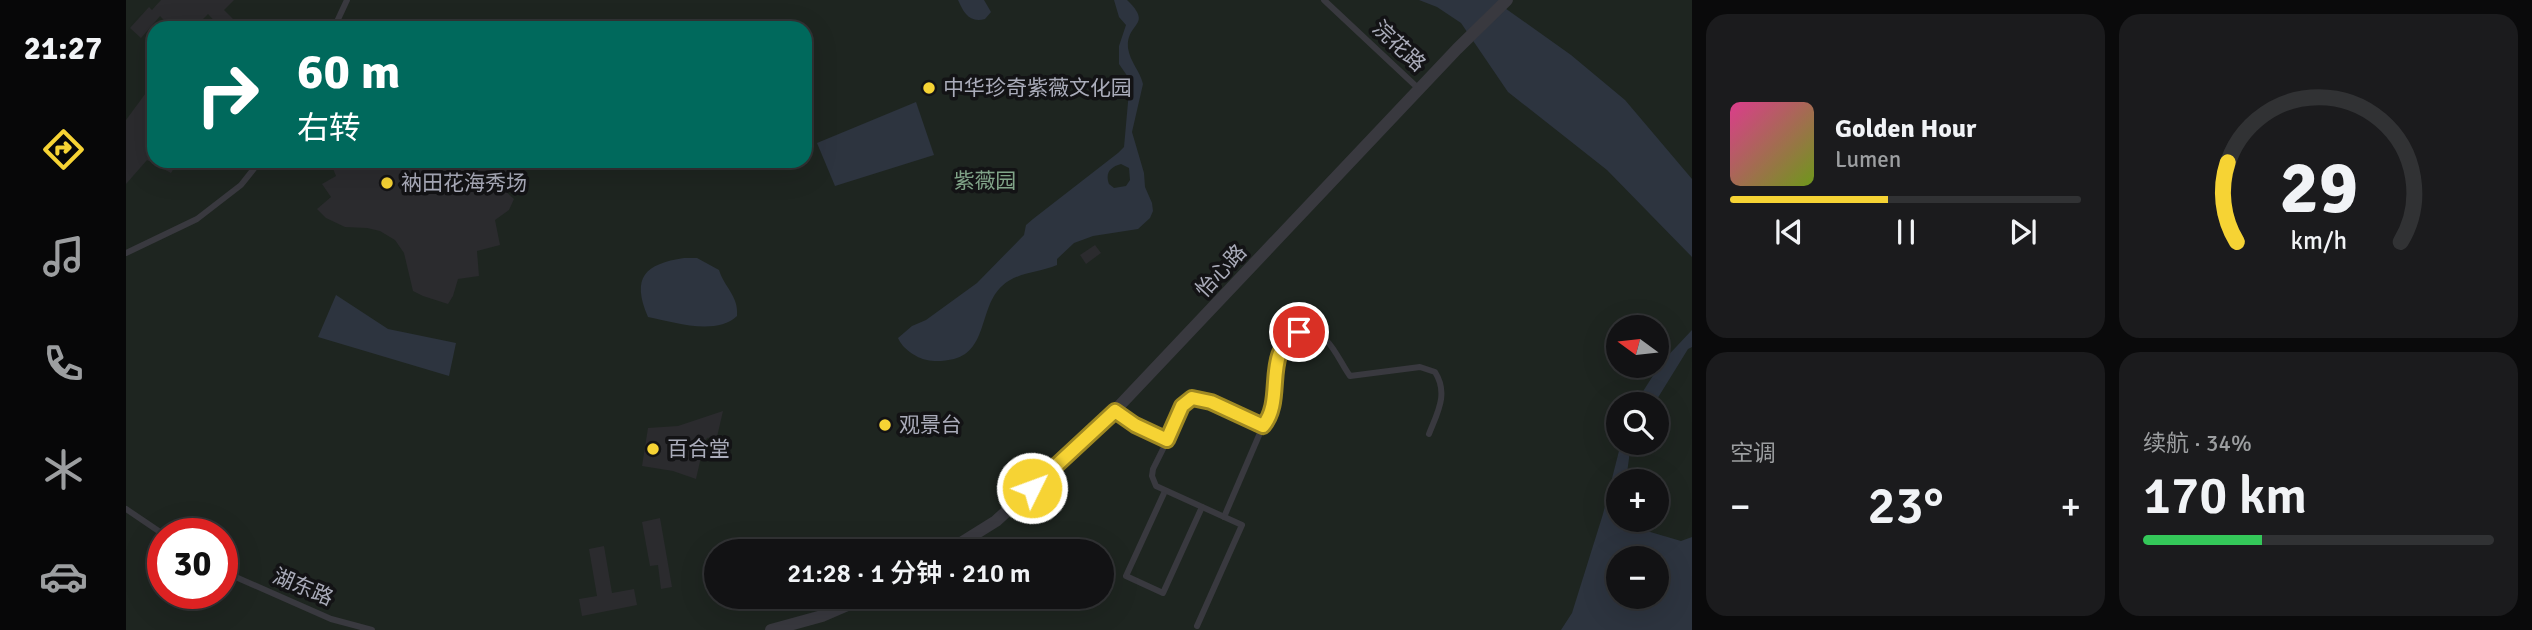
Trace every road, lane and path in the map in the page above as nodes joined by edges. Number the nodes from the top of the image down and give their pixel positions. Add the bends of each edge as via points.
1 (346, 0) edge
2 (1324, 0) edge
3 (1507, 0) edge
4 (337, 21) edge
5 (1419, 89) junction
6 (254, 168) edge
7 (126, 253) edge
8 (1115, 411) junction
9 (1263, 426) junction
10 (1429, 435) dead end
11 (1167, 440) junction
12 (1165, 491) junction
13 (1202, 507) junction
14 (126, 509) edge
15 (1224, 517) junction
16 (147, 523) edge
17 (967, 539) edge
18 (238, 578) edge
19 (838, 609) edge
20 (1197, 626) dead end
21 (372, 630) edge
22 (771, 630) edge

1 - 4 lane
2 - 5 lane, 浣花路
3 - 5 street, 怡心路
5 - 8 street, 怡心路
6 - 7 lane via 197,219
8 - 11 lane
8 - 17 street, 怡心路 via 996,521
9 - 10 lane via 1279,354 1284,343 1306,330 1327,341 1350,376 1419,367 1432,370 1440,379 1442,394
9 - 11 lane via 1192,398 1182,406
9 - 15 lane
11 - 12 lane via 1152,476 1156,486
12 - 13 lane
12 - 13 lane via 1126,576 1163,593
13 - 15 lane
14 - 16 lane
15 - 20 lane via 1242,525
18 - 21 lane, 湖东路 via 331,619
19 - 22 street

